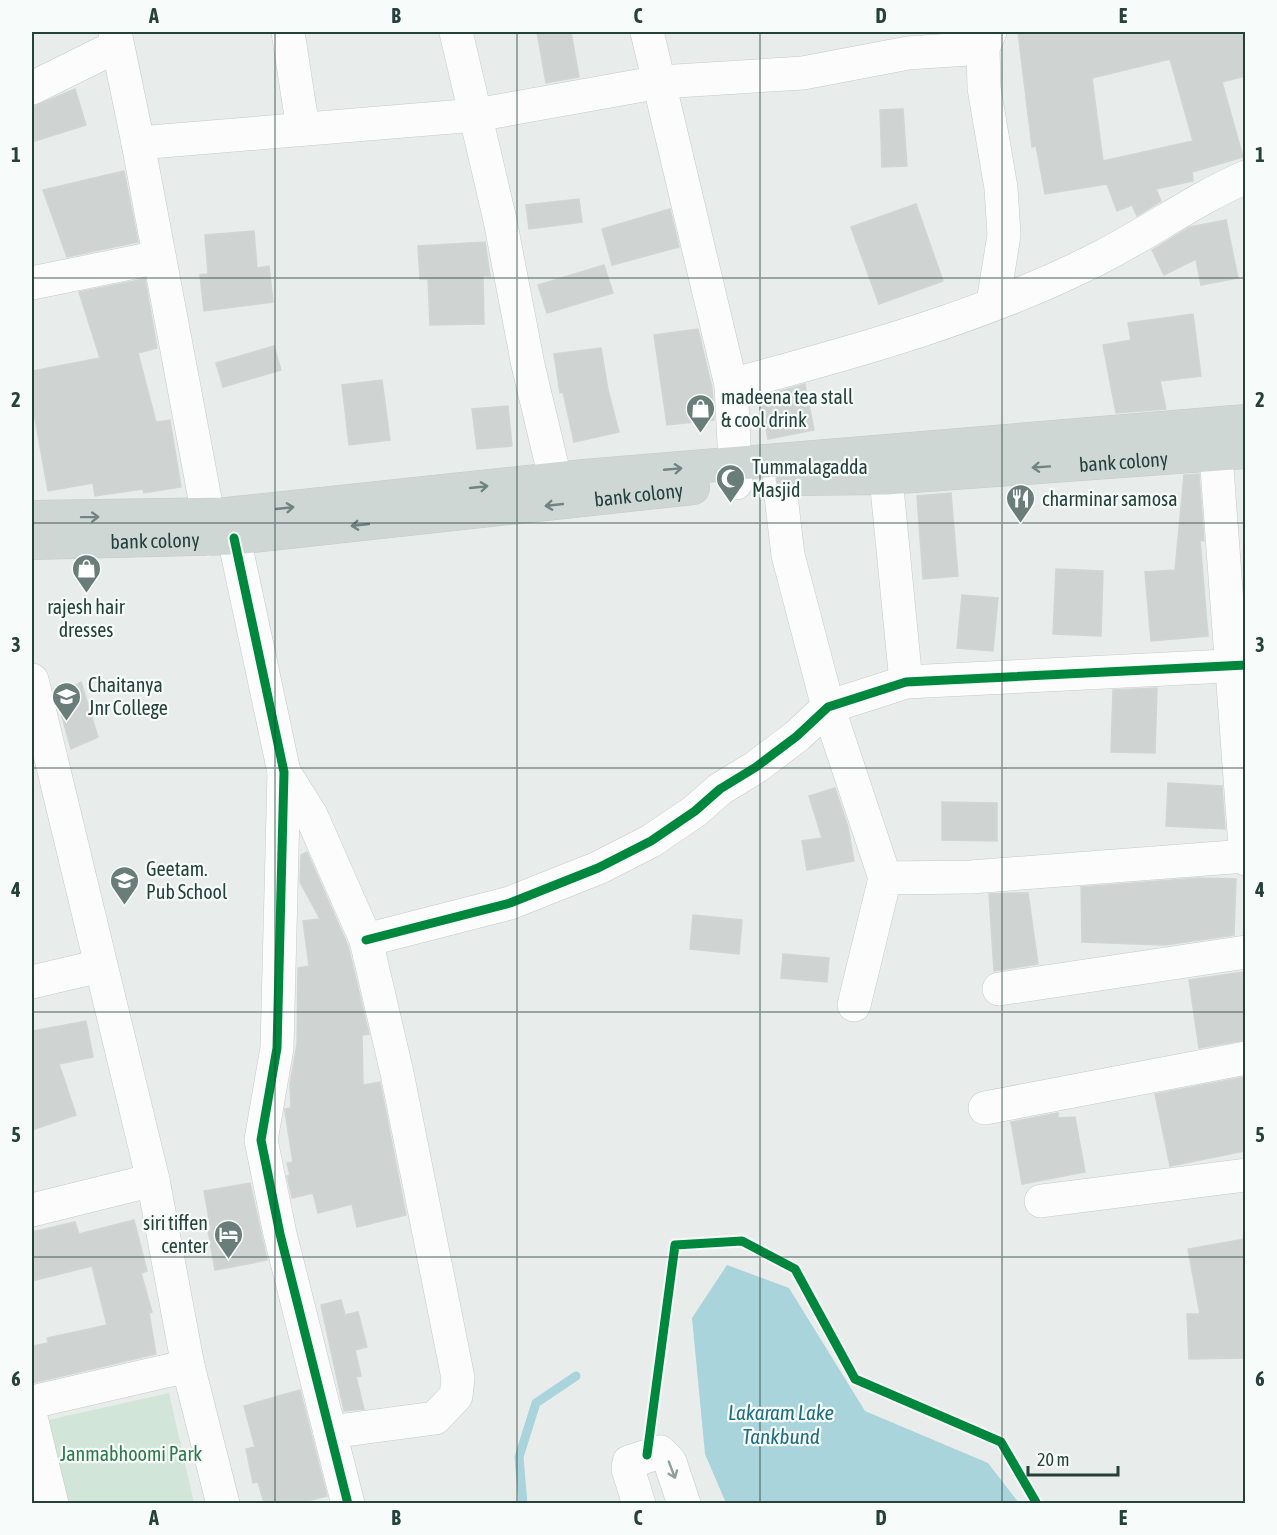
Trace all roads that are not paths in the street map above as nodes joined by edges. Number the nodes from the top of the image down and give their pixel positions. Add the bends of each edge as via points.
1 (288, 32) edge
2 (456, 32) edge
3 (647, 32) edge
4 (116, 39) edge
5 (986, 40) edge
6 (660, 82) junction
7 (32, 87) edge
8 (476, 115) junction
9 (303, 129) junction
10 (138, 143) junction
11 (1245, 177) edge
12 (159, 257) junction
13 (32, 283) edge
14 (993, 303) junction
15 (731, 385) junction
16 (1245, 420) edge
17 (1231, 453) edge
18 (736, 473) junction
19 (555, 478) junction
20 (886, 478) junction
21 (779, 479) junction
22 (32, 517) edge
23 (217, 531) junction
24 (32, 543) edge
25 (1238, 666) edge
26 (32, 680) edge
27 (906, 682) junction
28 (828, 707) junction
29 (284, 772) junction
30 (1245, 857) edge
31 (885, 878) junction
32 (366, 940) junction
33 (1245, 952) edge
34 (100, 966) junction
35 (32, 982) edge
36 (999, 989) dead end
37 (855, 1005) dead end
38 (1245, 1058) edge
39 (986, 1108) dead end
40 (1245, 1175) edge
41 (153, 1180) junction
42 (1041, 1202) dead end
43 (32, 1210) edge
44 (188, 1366) junction
45 (32, 1402) edge
46 (32, 1421) edge
47 (330, 1432) junction
48 (52, 1503) edge
49 (223, 1503) edge
50 (348, 1503) edge
51 (639, 1503) edge
52 (684, 1503) edge

1 - 9 street
2 - 8 street
3 - 6 street
4 - 7 street
4 - 10 street
5 - 6 street via 804,73
5 - 14 street via 984,88 1001,188 1004,235
6 - 8 street
6 - 15 street
8 - 9 street
8 - 19 street
9 - 10 street
10 - 12 street
11 - 14 street via 1100,257
12 - 13 street
12 - 23 street
14 - 15 street via 854,352
15 - 18 street
16 - 18 main road
17 -> 20 main road, bank colony
17 - 25 street
19 -> 18 main road
18 - 21 main road, bank colony
18 -> 23 main road, bank colony
23 -> 19 main road
20 - 21 main road, bank colony
20 - 27 street
21 - 28 street via 788,555
22 -> 23 main road
23 - 24 main road, bank colony
23 - 29 street
25 - 27 street
25 - 30 street
26 - 34 street
27 - 28 street
28 - 31 street
28 - 32 street via 797,736 694,811 651,841 598,868 510,903
29 - 32 street via 311,815
29 - 47 street via 277,1048 261,1140 280,1234
30 - 31 street via 971,877
31 - 37 street
32 - 47 street via 458,1378 456,1396 435,1418
33 - 36 street
34 - 35 street
34 - 41 street
38 - 39 street
40 - 42 street
41 - 43 street
41 - 44 street
44 - 45 street
44 - 49 street
46 - 48 street
47 - 50 street
51 -> 52 street via 629,1462 660,1452 670,1462

